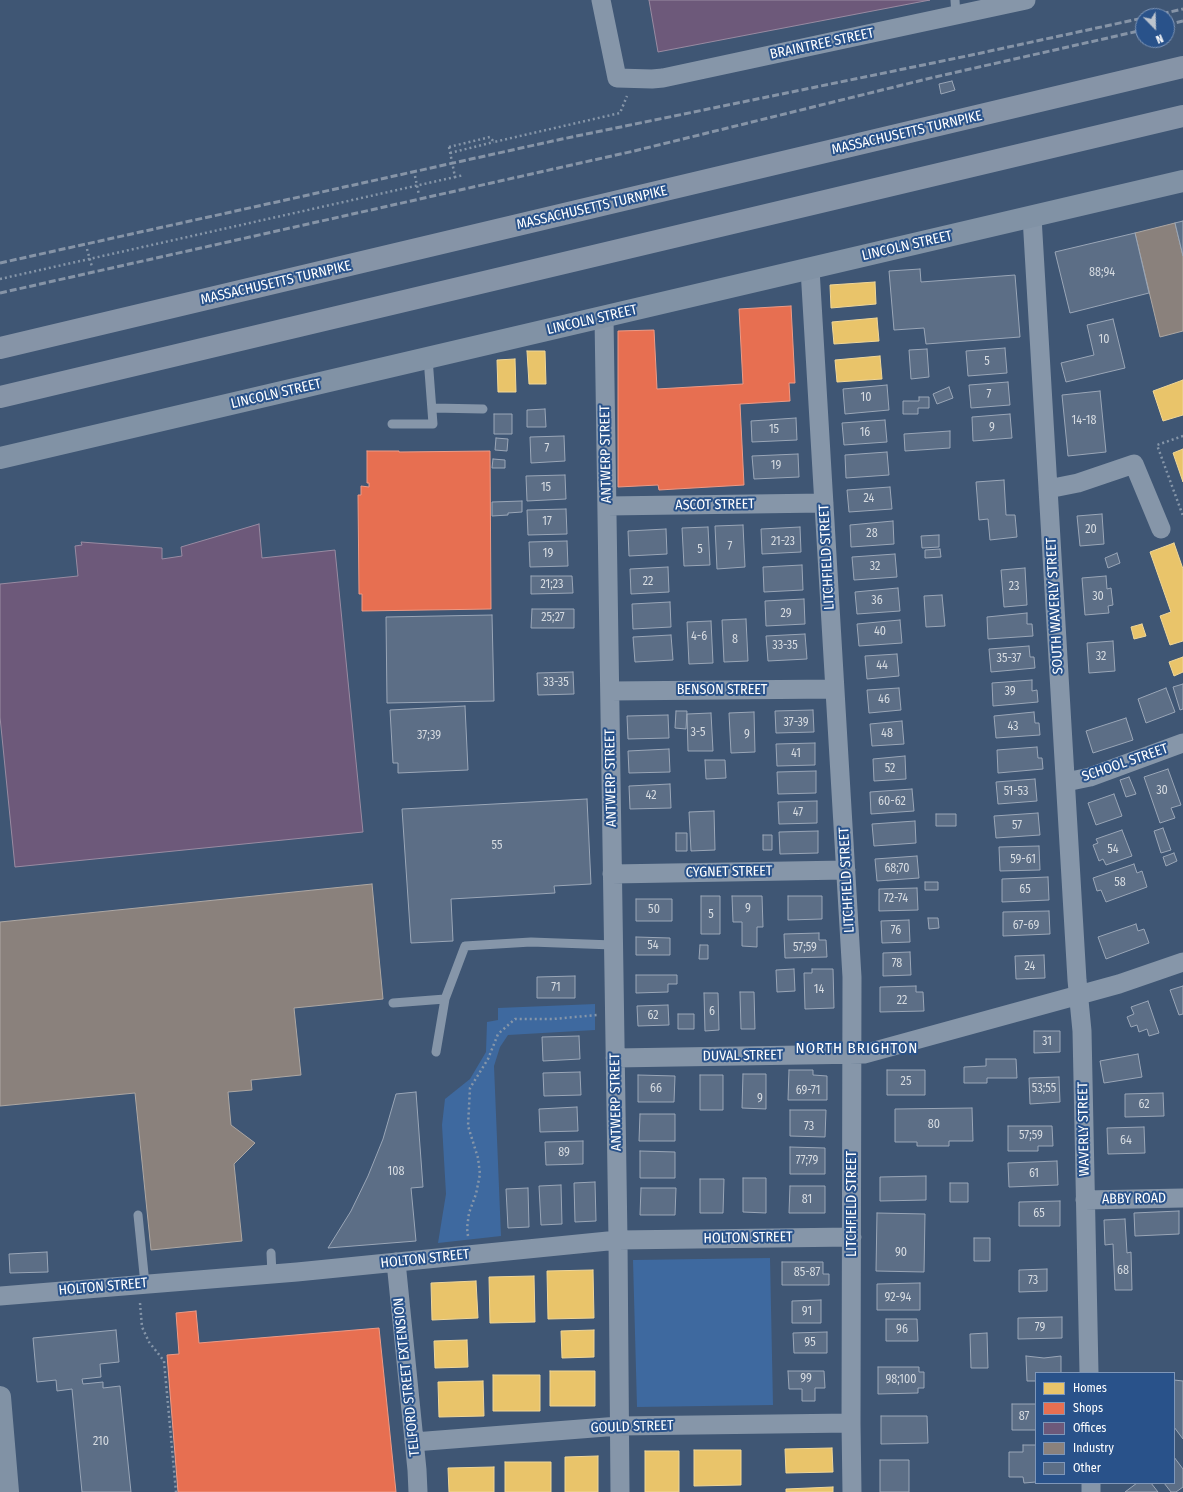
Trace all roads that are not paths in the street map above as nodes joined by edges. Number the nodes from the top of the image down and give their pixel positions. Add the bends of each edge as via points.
1 (601, 0) edge
2 (1026, 0) edge
3 (956, 8) edge
4 (1183, 67) edge
5 (1183, 116) edge
6 (1183, 181) edge
7 (1032, 217) junction
8 (810, 269) junction
9 (604, 317) junction
10 (0, 348) edge
11 (428, 358) junction
12 (0, 396) edge
13 (433, 408) junction
14 (483, 409) dead end
15 (392, 424) dead end
16 (0, 458) edge
17 (1048, 489) junction
18 (824, 503) junction
19 (607, 506) junction
20 (1161, 528) dead end
21 (835, 689) junction
22 (610, 691) junction
23 (1183, 743) edge
24 (1066, 782) junction
25 (846, 870) junction
26 (612, 874) junction
27 (613, 945) junction
28 (1183, 962) edge
29 (1079, 995) junction
30 (445, 999) junction
31 (393, 1003) dead end
32 (436, 1052) dead end
33 (852, 1054) junction
34 (615, 1058) junction
35 (1183, 1198) edge
36 (1085, 1200) junction
37 (138, 1215) dead end
38 (852, 1237) junction
39 (618, 1240) junction
40 (271, 1253) dead end
41 (396, 1262) junction
42 (272, 1274) junction
43 (142, 1292) junction
44 (0, 1296) edge
45 (1089, 1372) edge
46 (0, 1397) edge
47 (851, 1423) junction
48 (620, 1426) junction
49 (414, 1442) junction
50 (5, 1487) edge
51 (418, 1492) edge
52 (620, 1492) edge
53 (852, 1492) edge

1 - 3 street, BRAINTREE STREET via 617,78 663,78
2 - 3 street, BRAINTREE STREET
4 - 10 highway, MASSACHUSETTS TURNPIKE
5 - 12 highway
6 - 7 street, LINCOLN STREET
7 - 8 street, LINCOLN STREET
7 - 17 street, SOUTH WAVERLY STREET
8 - 9 street, LINCOLN STREET
8 - 18 street, LITCHFIELD STREET
9 - 11 street, LINCOLN STREET
9 - 19 street, ANTWERP STREET
11 - 13 lane
11 - 16 street, LINCOLN STREET
13 - 14 lane
13 - 15 lane via 433,424
17 - 20 street via 1078,483 1134,464
17 - 24 street, SOUTH WAVERLY STREET
18 - 19 street, ASCOT STREET
18 - 21 street, LITCHFIELD STREET
19 - 22 street, ANTWERP STREET
21 - 22 street, BENSON STREET
21 - 25 street, LITCHFIELD STREET
22 - 26 street, ANTWERP STREET
23 - 24 street, SCHOOL STREET via 1090,777
24 - 29 street, SOUTH WAVERLY STREET
25 - 26 street, CYGNET STREET
25 - 33 street, LITCHFIELD STREET via 852,971
26 - 27 street, ANTWERP STREET
27 - 30 lane via 531,942 465,946
27 - 34 street, ANTWERP STREET
28 - 29 street
29 - 33 street, DUVAL STREET via 868,1053
29 - 36 street, WAVERLY STREET
30 - 31 lane
30 - 32 lane
33 - 34 street, DUVAL STREET
33 - 38 street, LITCHFIELD STREET
34 - 39 street, ANTWERP STREET
35 - 36 street, ABBY ROAD
36 - 45 street, WAVERLY STREET
37 - 43 lane
38 - 39 street, HOLTON STREET
38 - 47 street, LITCHFIELD STREET
39 - 41 street, HOLTON STREET
39 - 48 street, ANTWERP STREET
40 - 42 lane
41 - 42 street, HOLTON STREET
41 - 49 street, TELFORD STREET EXTENSION
42 - 43 street, HOLTON STREET
43 - 44 street, HOLTON STREET
46 - 50 street
47 - 48 street, GOULD STREET
47 - 53 street, LITCHFIELD STREET
48 - 49 street, GOULD STREET
48 - 52 street, ANTWERP STREET
49 - 51 street, TELFORD STREET EXTENSION

